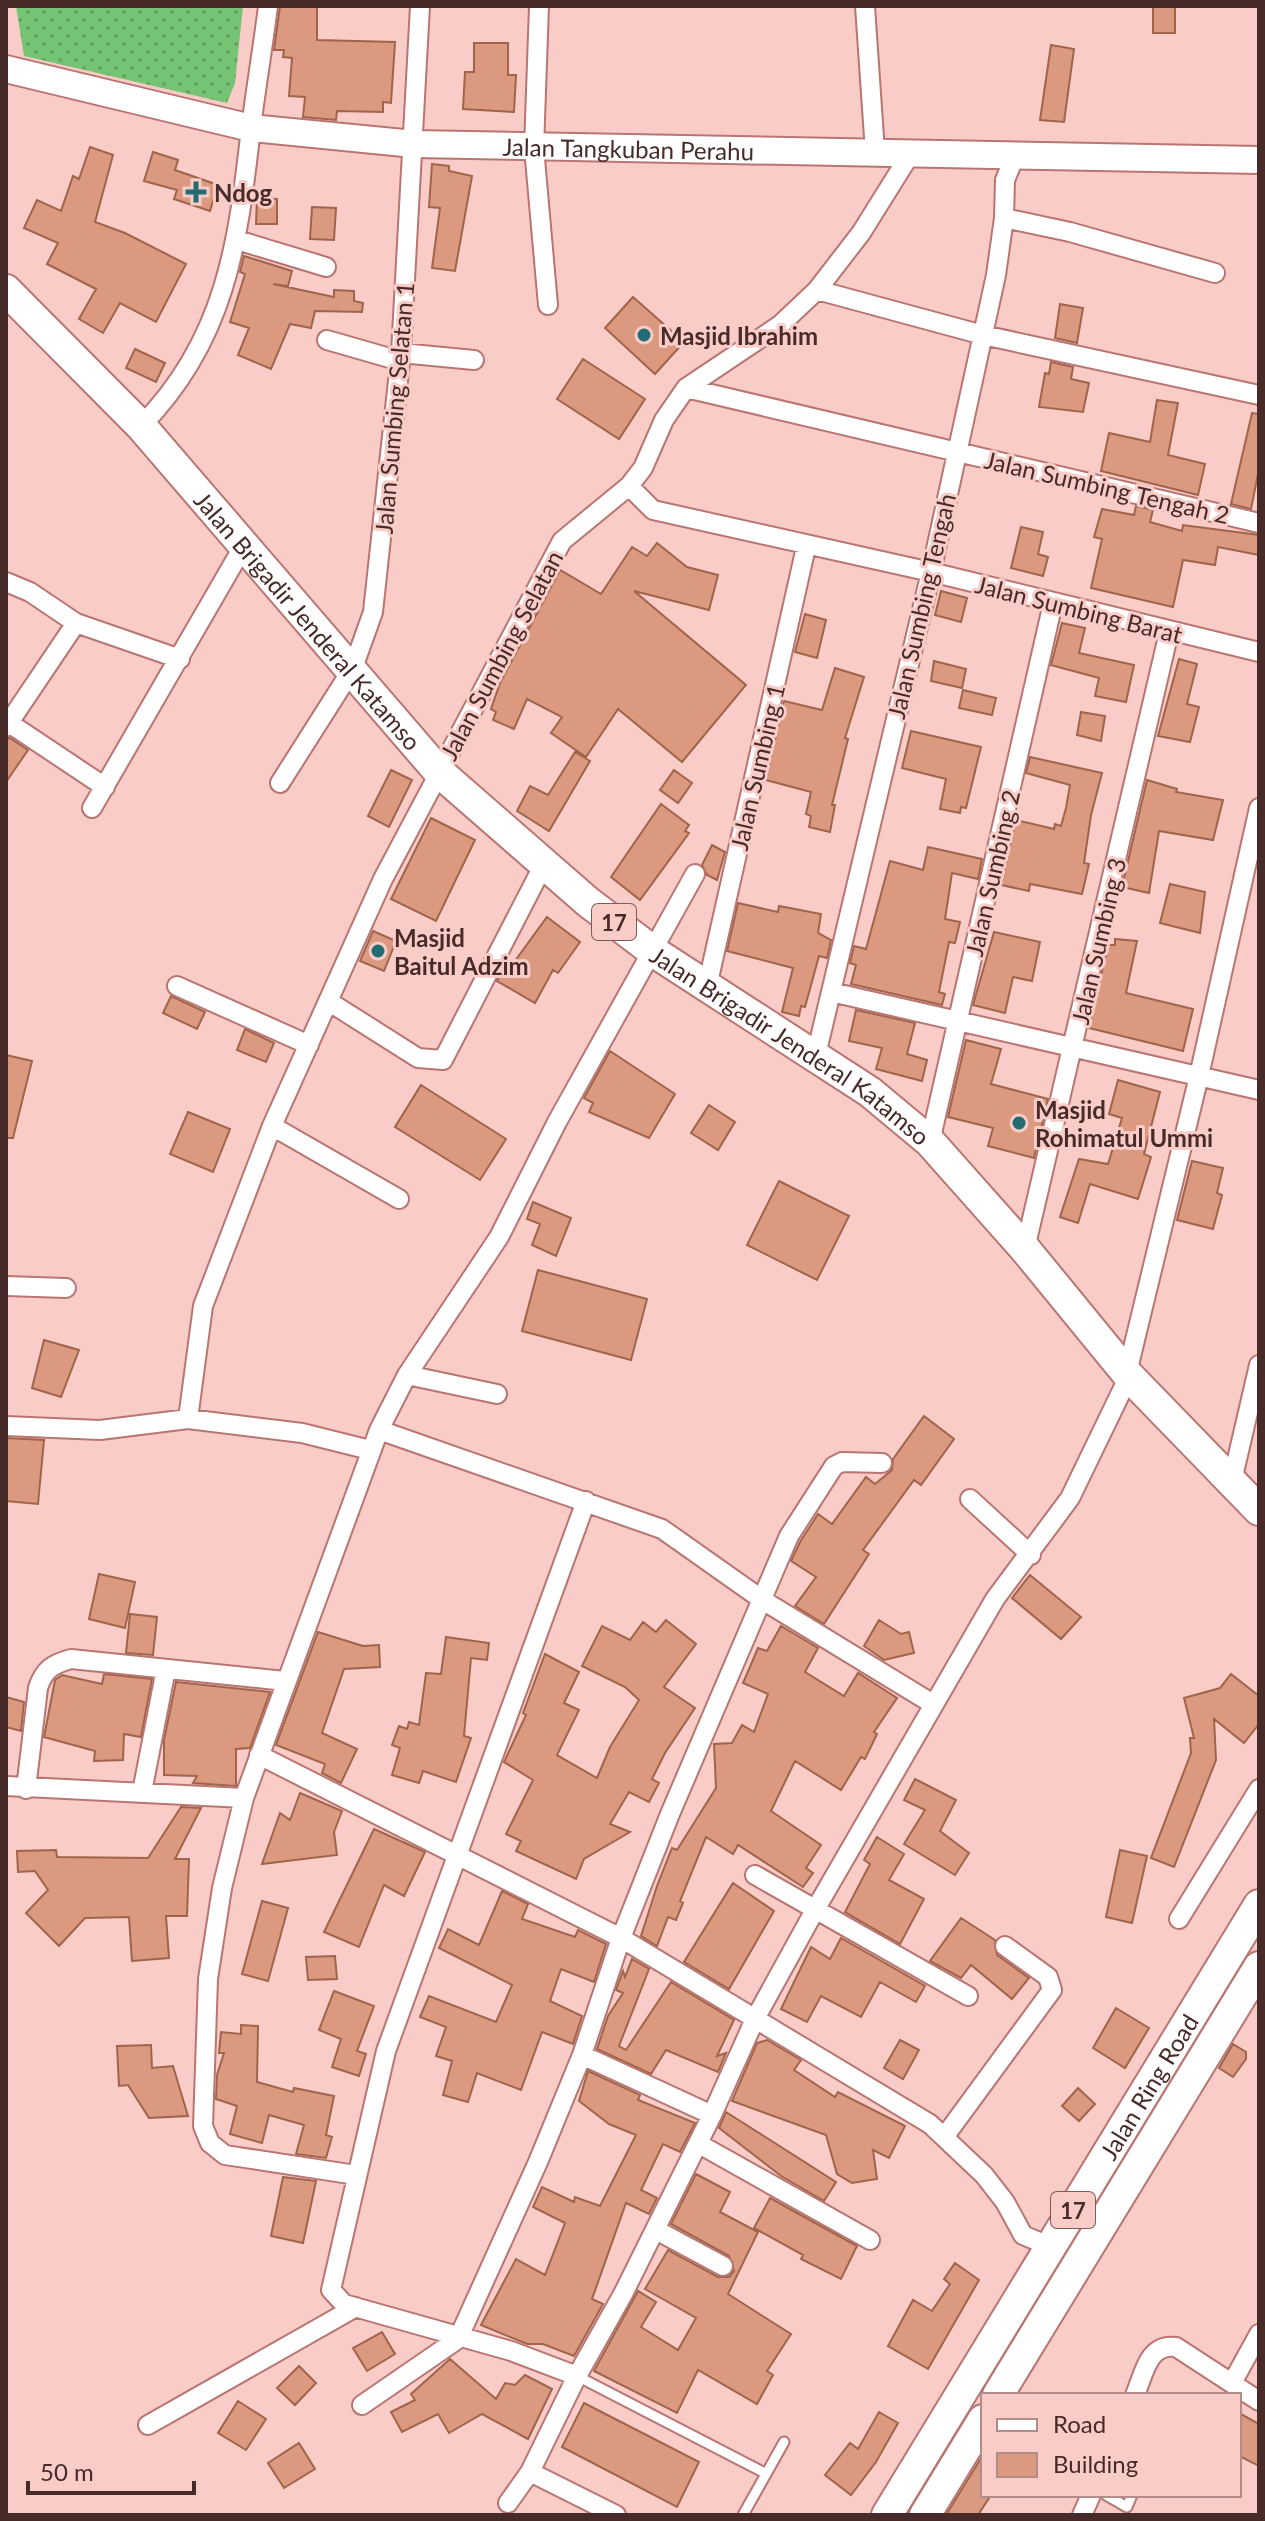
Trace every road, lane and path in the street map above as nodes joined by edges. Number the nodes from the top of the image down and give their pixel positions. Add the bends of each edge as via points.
1 (268, 6) edge
2 (420, 6) edge
3 (539, 6) edge
4 (865, 6) edge
5 (6, 69) edge
6 (251, 128) junction
7 (414, 144) junction
8 (534, 148) junction
9 (875, 152) junction
10 (911, 153) junction
11 (1015, 156) junction
12 (1259, 160) edge
13 (1004, 218) junction
14 (237, 240) junction
15 (326, 267) dead end
16 (1215, 273) dead end
17 (6, 290) edge
18 (817, 290) junction
19 (548, 305) dead end
20 (983, 335) junction
21 (327, 340) dead end
22 (400, 357) junction
23 (474, 360) dead end
24 (686, 388) junction
25 (1259, 395) edge
26 (141, 426) junction
27 (955, 450) junction
28 (629, 486) junction
29 (1259, 523) edge
30 (243, 547) junction
31 (806, 547) junction
32 (931, 572) junction
33 (6, 582) edge
34 (1053, 603) junction
35 (76, 623) junction
36 (1169, 632) junction
37 (1259, 652) edge
38 (180, 659) junction
39 (353, 668) junction
40 (8, 725) edge
41 (439, 772) junction
42 (280, 783) dead end
43 (105, 787) junction
44 (92, 808) dead end
45 (1259, 808) edge
46 (543, 866) junction
47 (695, 874) dead end
48 (654, 952) junction
49 (177, 986) dead end
50 (707, 987) junction
51 (831, 992) junction
52 (328, 1001) junction
53 (957, 1023) junction
54 (309, 1045) junction
55 (1073, 1048) junction
56 (816, 1055) junction
57 (1199, 1076) junction
58 (1259, 1090) edge
59 (272, 1126) junction
60 (930, 1142) junction
61 (399, 1199) dead end
62 (1025, 1249) junction
63 (6, 1286) edge
64 (66, 1288) dead end
65 (1259, 1365) edge
66 (407, 1375) junction
67 (1128, 1375) junction
68 (497, 1394) dead end
69 (188, 1419) junction
70 (6, 1426) edge
71 (379, 1430) junction
72 (370, 1450) junction
73 (882, 1463) dead end
74 (1232, 1481) junction
75 (970, 1499) dead end
76 (586, 1501) junction
77 (1259, 1510) edge
78 (1031, 1555) junction
79 (764, 1601) junction
80 (166, 1669) junction
81 (285, 1681) junction
82 (933, 1704) junction
83 (259, 1755) junction
84 (6, 1786) edge
85 (26, 1789) junction
86 (1259, 1789) edge
87 (142, 1792) junction
88 (244, 1798) junction
89 (457, 1852) junction
90 (755, 1875) dead end
91 (1259, 1905) edge
92 (815, 1910) junction
93 (1179, 1919) dead end
94 (621, 1938) junction
95 (1005, 1946) dead end
96 (1259, 1967) edge
97 (968, 1996) dead end
98 (755, 2019) junction
99 (582, 2055) junction
100 (712, 2115) junction
101 (945, 2136) junction
102 (699, 2144) junction
103 (356, 2175) junction
104 (656, 2230) junction
105 (870, 2240) dead end
106 (1051, 2247) junction
107 (723, 2266) dead end
108 (356, 2307) junction
109 (1259, 2334) edge
110 (458, 2339) junction
111 (577, 2376) junction
112 (1232, 2383) junction
113 (1002, 2393) edge
114 (1136, 2393) edge
115 (1259, 2401) edge
116 (362, 2405) dead end
117 (981, 2423) edge
118 (148, 2425) dead end
119 (784, 2442) dead end
120 (530, 2472) junction
121 (765, 2473) junction
122 (1110, 2497) edge
123 (1131, 2497) edge
124 (508, 2503) dead end
125 (616, 2515) edge
126 (743, 2515) edge
127 (887, 2515) edge
128 (925, 2515) edge

1 - 6 street
2 - 7 street, Jalan Sumbing Selatan 1
3 - 8 street
4 - 9 street
5 - 6 main road, Jalan Tangkuban Perahu
6 - 7 main road, Jalan Tangkuban Perahu
6 - 14 street
7 - 8 main road, Jalan Tangkuban Perahu
7 - 22 street, Jalan Sumbing Selatan 1
8 - 9 main road, Jalan Tangkuban Perahu
8 - 19 street
9 - 10 main road, Jalan Tangkuban Perahu
10 - 11 main road, Jalan Tangkuban Perahu
10 - 18 street, Jalan Sumbing Selatan via 861,233
11 - 12 main road, Jalan Tangkuban Perahu
11 - 13 street, Jalan Sumbing Tengah via 1005,180
13 - 16 street
13 - 20 street, Jalan Sumbing Tengah
14 - 15 street
14 - 26 street via 204,343 166,401
17 - 26 highway, Jalan Brigadir Jenderal Katamso / 17
18 - 20 street
18 - 24 street, Jalan Sumbing Selatan via 780,325
20 - 25 street
20 - 27 street, Jalan Sumbing Tengah
21 - 22 street
22 - 23 street
22 - 39 street, Jalan Sumbing Selatan 1 via 373,612
24 - 27 street, Jalan Sumbing Tengah 2
24 - 28 street, Jalan Sumbing Selatan
26 - 30 highway, Jalan Brigadir Jenderal Katamso / 17
27 - 29 street, Jalan Sumbing Tengah 2
27 - 32 street, Jalan Sumbing Tengah
28 - 31 street, Jalan Sumbing Barat via 653,510
28 - 41 street, Jalan Sumbing Selatan via 562,541
30 - 38 street
30 - 39 highway, Jalan Brigadir Jenderal Katamso / 17
31 - 32 street, Jalan Sumbing Barat
31 - 50 street, Jalan Sumbing 1
32 - 34 street, Jalan Sumbing Barat
32 - 51 street, Jalan Sumbing Tengah
33 - 35 street
34 - 36 street, Jalan Sumbing Barat
34 - 53 street, Jalan Sumbing 2
35 - 38 street
35 - 40 street
36 - 37 street, Jalan Sumbing Barat
36 - 55 street, Jalan Sumbing 3
38 - 43 street
39 - 41 highway, Jalan Brigadir Jenderal Katamso / 17
39 - 42 street, Jalan Sumbing Selatan 1
40 - 43 street
41 - 46 highway, Jalan Brigadir Jenderal Katamso / 17
41 - 52 street, Jalan Sumbing Selatan
43 - 44 street
45 - 57 street
46 - 48 highway, Jalan Brigadir Jenderal Katamso / 17
46 - 52 street via 443,1060 418,1058
47 - 48 street
48 - 50 highway, Jalan Brigadir Jenderal Katamso / 17
48 - 66 street via 499,1237
49 - 54 street
50 - 56 highway, Jalan Brigadir Jenderal Katamso / 17
51 - 53 street
51 - 56 street, Jalan Sumbing Tengah
52 - 54 street, Jalan Sumbing Selatan
53 - 55 street
53 - 60 street, Jalan Sumbing 2
54 - 59 street, Jalan Sumbing Selatan
55 - 57 street
55 - 62 street, Jalan Sumbing 3
56 - 60 highway, Jalan Brigadir Jenderal Katamso / 17
57 - 58 street
57 - 67 street
59 - 61 street
59 - 69 street, Jalan Sumbing Selatan via 203,1306
60 - 62 highway, Jalan Brigadir Jenderal Katamso / 17
62 - 67 highway, Jalan Brigadir Jenderal Katamso / 17
63 - 64 street
65 - 74 street
66 - 68 street
66 - 71 street
67 - 74 highway, Jalan Brigadir Jenderal Katamso / 17
67 - 78 street via 1070,1498
69 - 70 street via 100,1430
69 - 72 street via 302,1433
71 - 72 street
71 - 76 street
72 - 81 street
73 - 79 street via 842,1462 825,1476 789,1536
74 - 77 highway, Jalan Brigadir Jenderal Katamso / 17
75 - 78 street
76 - 79 street via 662,1529
76 - 89 street
78 - 82 street via 995,1599
79 - 82 street
79 - 94 street
80 - 81 street
80 - 85 street via 71,1659 47,1669 38,1688
80 - 87 street
81 - 83 street
82 - 92 street
83 - 88 street
83 - 89 street
84 - 85 street
85 - 87 street
86 - 93 street
87 - 88 street
88 - 103 street via 222,1888 208,1979 203,2126 210,2143 225,2155
89 - 94 street
89 - 103 street via 386,2051
90 - 92 street
91 - 106 highway, Jalan Ring Road / 17
92 - 97 street
92 - 98 street
94 - 98 street
94 - 99 street
95 - 101 street via 1048,1977 1052,1990
96 - 113 highway, Jalan Ring Road / 17
98 - 100 street
98 - 101 street
99 - 100 street
99 - 110 street
100 - 102 street
101 - 106 street via 998,2193 1023,2235
102 - 104 street
102 - 105 street
103 - 108 street via 331,2290 344,2304
104 - 107 street
104 - 111 street
106 - 127 highway, Jalan Ring Road / 17
108 - 110 street
108 - 118 street
109 - 112 street
110 - 111 street via 511,2351
110 - 116 street
111 - 120 street
111 - 121 lane
112 - 114 street via 1176,2347 1166,2346 1149,2359
112 - 115 street
117 - 128 highway
119 - 121 lane
120 - 124 street
120 - 125 street
121 - 126 lane
122 - 123 lane via 1127,2507

